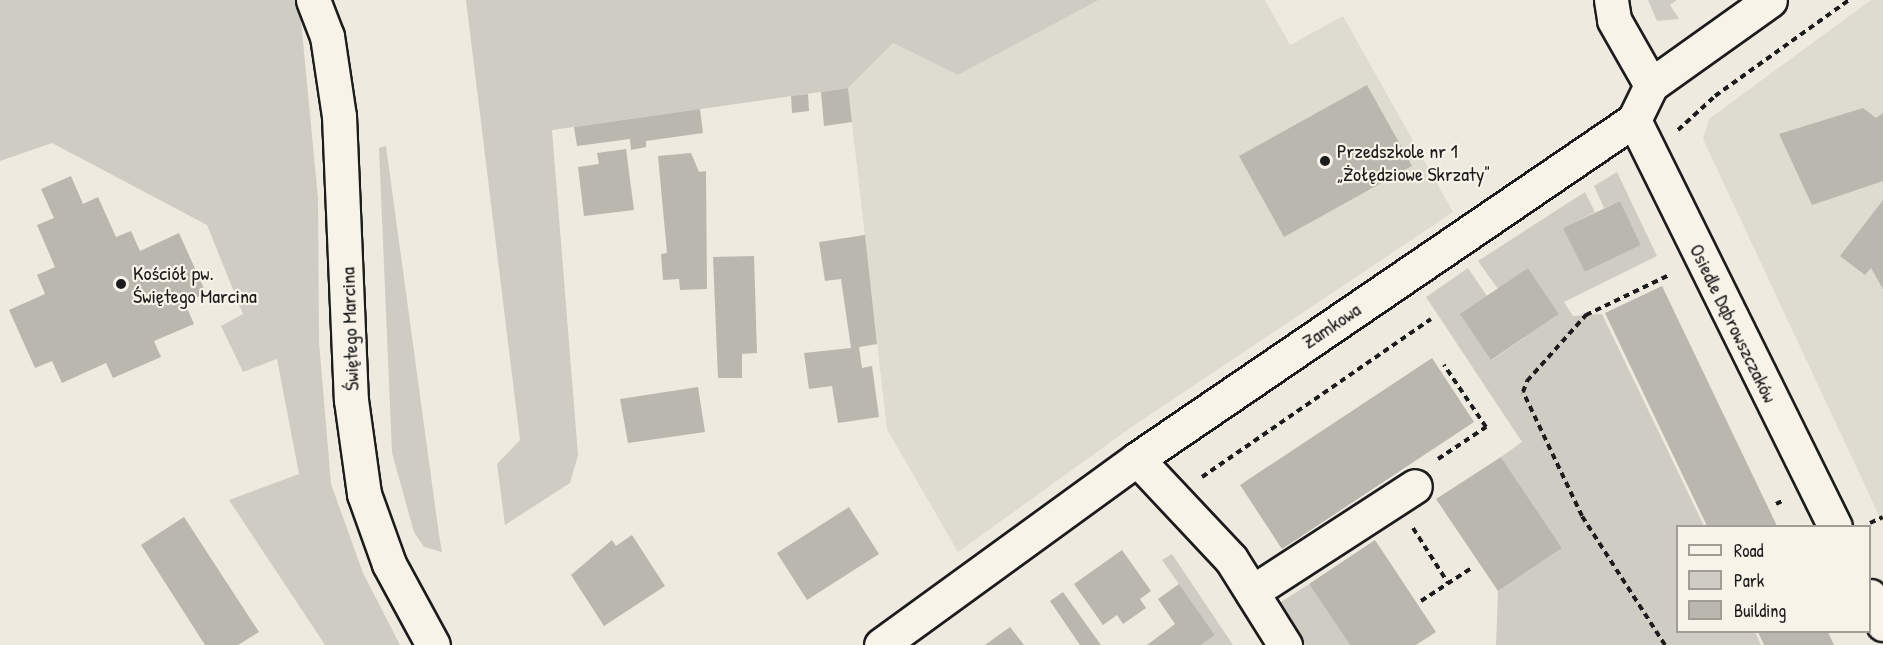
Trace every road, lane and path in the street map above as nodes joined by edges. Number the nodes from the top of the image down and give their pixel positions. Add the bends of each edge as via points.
1 (313, 0) edge
2 (1611, 0) edge
3 (1770, 0) edge
4 (1849, 0) edge
5 (1652, 85) junction
6 (1715, 96) dead end
7 (1634, 120) junction
8 (1674, 272) dead end
9 (1431, 319) dead end
10 (1444, 365) dead end
11 (1137, 459) junction
12 (1421, 476) joint
13 (1173, 497) junction
14 (1406, 518) dead end
15 (1835, 525) edge
16 (1473, 567) dead end
17 (1448, 583) junction
18 (1252, 592) junction
19 (1871, 600) edge
20 (1421, 601) dead end
21 (1883, 624) edge
22 (433, 645) edge
23 (881, 645) edge
24 (1285, 645) edge
25 (1665, 645) edge

1 - 22 street, Świętego Marcina via 327,36 339,116 351,400 364,494 389,564
2 - 5 street via 1614,20
3 - 5 street, Zamkowa
4 - 6 path
5 - 7 street, Zamkowa
7 - 11 street, Zamkowa
7 - 15 street, Osiedle Dąbrowszczaków
8 - 25 path via 1586,315 1527,381 1523,392 1582,516
9 - 13 path
10 - 12 path via 1486,428
11 - 13 street
11 - 23 street, Zamkowa
12 - 18 street
13 - 18 street
14 - 17 path
16 - 17 path
17 - 20 path
18 - 24 street
19 - 21 street

